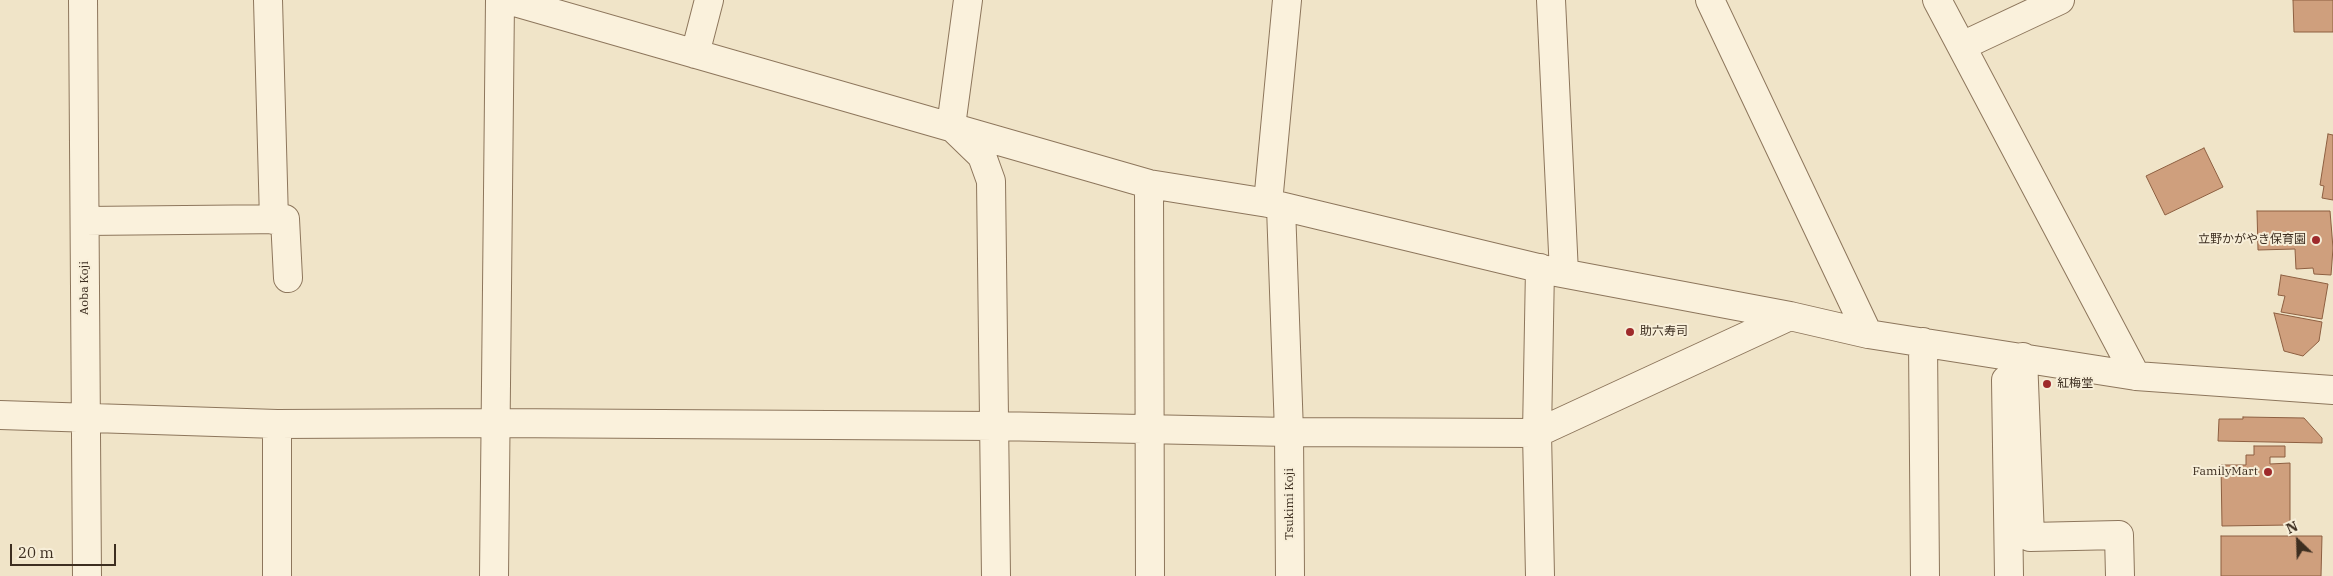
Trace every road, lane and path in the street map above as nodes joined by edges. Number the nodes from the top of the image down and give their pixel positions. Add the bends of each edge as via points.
1 (83, 0) edge
2 (268, 0) edge
3 (500, 0) edge
4 (508, 0) edge
5 (709, 0) edge
6 (968, 0) edge
7 (1287, 0) edge
8 (1551, 0) edge
9 (1710, 0) edge
10 (1937, 0) edge
11 (2060, 0) edge
12 (1962, 46) junction
13 (695, 54) junction
14 (951, 126) junction
15 (1149, 184) junction
16 (1274, 205) junction
17 (274, 220) junction
18 (85, 221) junction
19 (1552, 271) junction
20 (288, 278) dead end
21 (1790, 316) junction
22 (1868, 334) junction
23 (1923, 342) junction
24 (2014, 356) junction
25 (2136, 376) junction
26 (2333, 390) edge
27 (0, 415) edge
28 (86, 418) junction
29 (494, 423) junction
30 (277, 424) junction
31 (995, 426) junction
32 (1149, 429) junction
33 (1289, 432) junction
34 (1537, 433) junction
35 (87, 576) edge
36 (277, 576) edge
37 (494, 576) edge
38 (996, 576) edge
39 (1150, 576) edge
40 (1290, 576) edge
41 (1540, 576) edge
42 (1924, 576) edge
43 (2009, 576) edge
44 (2120, 576) edge

1 - 18 street, Aoba Koji
2 - 17 street
3 - 29 street
4 - 13 street
5 - 13 street
6 - 14 street
7 - 16 street, Tsukimi Koji
8 - 19 street
9 - 22 street
10 - 12 street
11 - 12 street
12 - 25 street
13 - 14 street
14 - 15 street
14 - 31 street via 982,156 991,181
15 - 16 street
15 - 32 street
16 - 19 street
16 - 33 street, Tsukimi Koji
17 - 18 street
17 - 20 street via 285,219
18 - 28 street, Aoba Koji
19 - 21 street
19 - 34 street
21 - 22 street
21 - 34 street
22 - 23 street
23 - 24 street
23 - 42 street
24 - 25 street
24 - 43 street
24 - 44 street via 2030,537 2120,535
25 - 26 street
27 - 28 street
28 - 30 street
28 - 35 street, Aoba Koji
29 - 30 street
29 - 31 street
29 - 37 street
30 - 36 street
31 - 32 street
31 - 38 street
32 - 33 street
32 - 39 street
33 - 34 street
33 - 40 street, Tsukimi Koji
34 - 41 street

